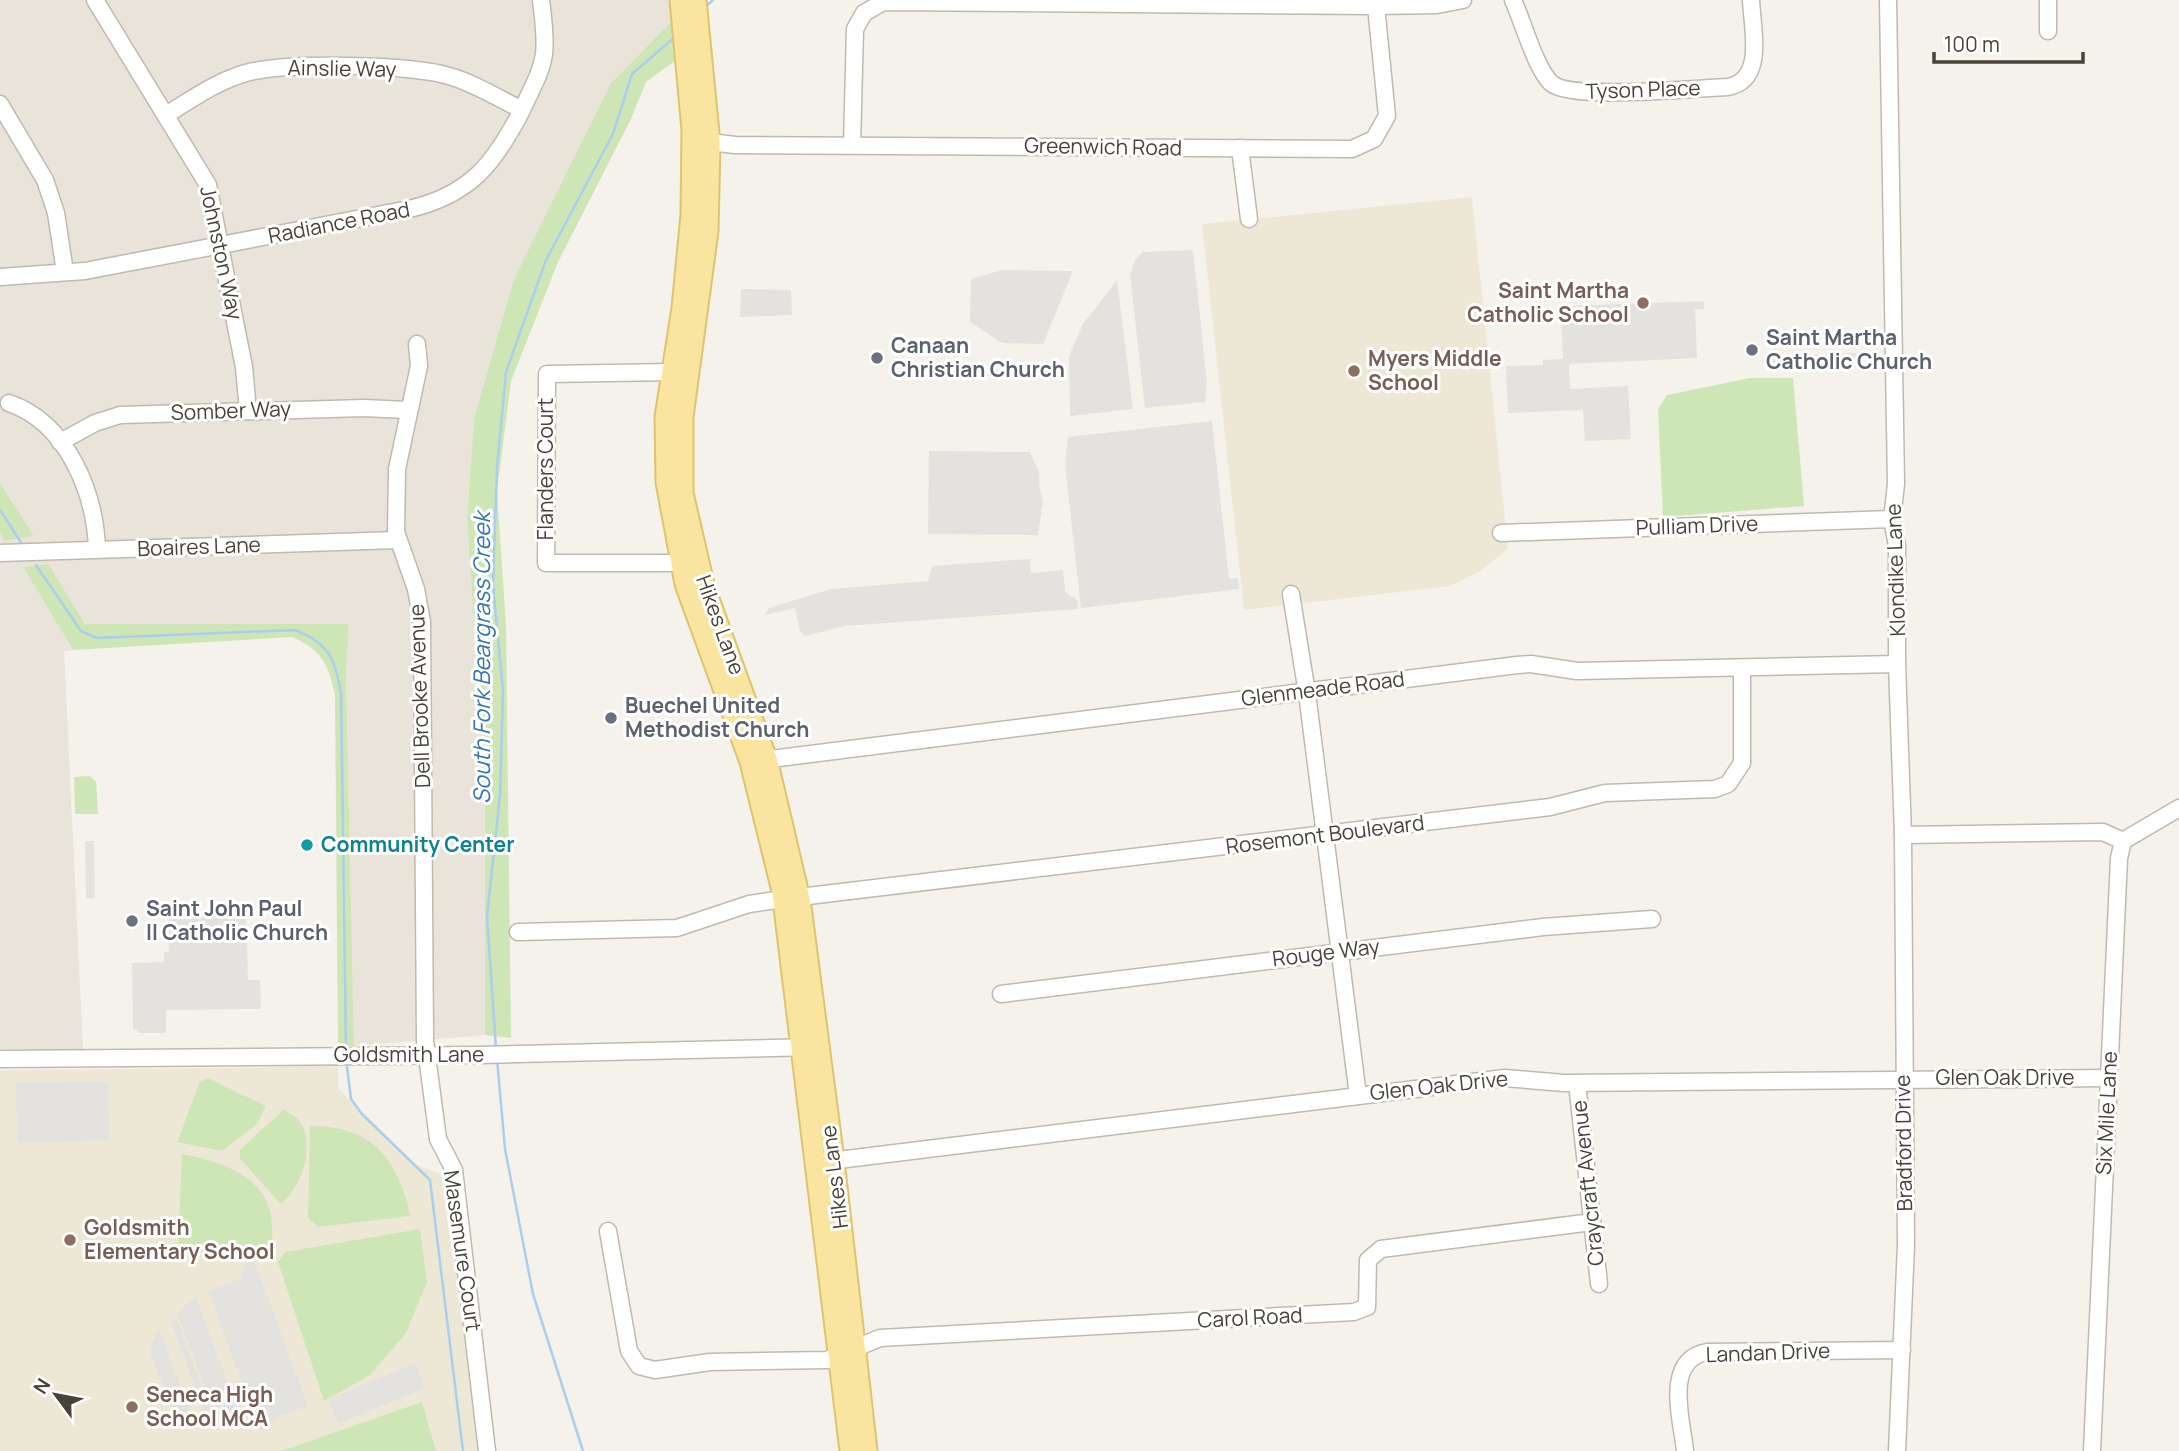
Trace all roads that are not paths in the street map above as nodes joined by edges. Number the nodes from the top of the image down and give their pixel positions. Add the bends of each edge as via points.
1 (95, 0) edge
2 (541, 0) edge
3 (1463, 0) edge
4 (1513, 0) edge
5 (1751, 0) edge
6 (1888, 0) edge
7 (2048, 0) edge
8 (1251, 2) edge
9 (1376, 6) junction
10 (688, 7) edge
11 (2048, 31) dead end
12 (0, 104) edge
13 (522, 110) junction
14 (166, 116) junction
15 (701, 141) junction
16 (852, 145) junction
17 (1240, 148) junction
18 (1249, 219) dead end
19 (222, 245) junction
20 (65, 272) junction
21 (0, 277) edge
22 (417, 344) dead end
23 (671, 372) junction
24 (9, 403) dead end
25 (407, 410) junction
26 (248, 411) junction
27 (61, 442) junction
28 (1892, 519) junction
29 (1501, 533) dead end
30 (398, 540) junction
31 (97, 549) junction
32 (0, 553) edge
33 (680, 563) junction
34 (1291, 594) dead end
35 (1897, 664) junction
36 (1742, 668) junction
37 (1307, 692) junction
38 (759, 761) junction
39 (2179, 808) edge
40 (1324, 835) junction
41 (1903, 835) junction
42 (2123, 841) junction
43 (791, 899) junction
44 (1652, 919) dead end
45 (518, 932) dead end
46 (1339, 952) junction
47 (1001, 994) dead end
48 (810, 1047) junction
49 (427, 1054) junction
50 (0, 1059) edge
51 (2108, 1078) junction
52 (1903, 1079) junction
53 (1577, 1083) junction
54 (1357, 1096) junction
55 (825, 1161) junction
56 (1592, 1222) junction
57 (608, 1231) dead end
58 (1599, 1284) dead end
59 (1902, 1350) junction
60 (846, 1351) junction
61 (487, 1451) edge
62 (850, 1451) edge
63 (867, 1451) edge
64 (1685, 1451) edge
65 (1897, 1451) edge
66 (2092, 1451) edge

1 - 14 street, Johnston Way
2 - 13 street, Radiance Road via 544,54
3 - 9 street
4 - 5 street, Tyson Place via 1545,76 1557,88 1583,93 1741,83 1753,65
6 - 28 street, Klondike Lane via 1896,484
7 - 11 street
8 - 9 street
8 - 16 street via 876,4 855,29
9 - 17 street, Greenwich Road via 1387,113 1379,135 1352,149
10 - 15 main road, Hikes Lane via 685,50
10 - 15 main road, Hikes Lane via 700,33
12 - 20 street via 45,180 56,213
13 - 14 street, Ainslie Way via 461,80 433,72 286,67 229,79
13 - 19 street, Radiance Road via 494,159 467,185 443,199
14 - 19 street, Johnston Way via 208,185
15 - 16 street, Greenwich Road
15 - 23 main road, Hikes Lane
15 - 38 main road, Hikes Lane via 708,231 683,417 683,492 705,588
16 - 17 street, Greenwich Road
17 - 18 street
19 - 20 street, Radiance Road
19 - 26 street, Johnston Way
20 - 21 street, Radiance Road
22 - 25 street, Dell Brooke Avenue via 419,366
23 - 33 main road, Hikes Lane via 664,448 670,517
23 - 33 street, Flanders Court via 547,374 546,563
24 - 27 street via 41,418
25 - 26 street, Somber Way
25 - 30 street, Dell Brooke Avenue via 397,469
26 - 27 street, Somber Way via 120,415
27 - 31 street via 88,490
28 - 29 street, Pulliam Drive
28 - 35 street, Klondike Lane via 1897,546
30 - 31 street, Boaires Lane
30 - 49 street, Dell Brooke Avenue via 416,589 422,622
31 - 32 street, Boaires Lane
33 - 38 main road, Hikes Lane via 697,621
34 - 37 street
35 - 36 street, Glenmeade Road
35 - 41 street, Klondike Lane
36 - 37 street, Glenmeade Road via 1577,671 1531,664
36 - 40 street, Rosemont Boulevard via 1742,763 1734,780 1722,787 1605,793 1550,807
37 - 38 street, Glenmeade Road
37 - 40 street
38 - 43 main road, Hikes Lane
39 - 42 street
40 - 43 street, Rosemont Boulevard
40 - 46 street
41 - 42 street via 2103,832
41 - 52 street, Bradford Drive
42 - 51 street, Six Mile Lane
43 - 45 street, Rosemont Boulevard via 749,904 677,928
43 - 48 main road, Hikes Lane
44 - 46 street, Rouge Way
46 - 47 street, Rouge Way
46 - 54 street
48 - 49 street, Goldsmith Lane
48 - 55 main road, Hikes Lane
49 - 50 street, Goldsmith Lane
49 - 61 street, Masemure Court via 438,1139 456,1188
51 - 52 street, Glen Oak Drive
51 - 66 street, Six Mile Lane
52 - 53 street, Glen Oak Drive
52 - 59 street, Bradford Drive via 1906,1245
53 - 54 street, Glen Oak Drive via 1505,1077
53 - 56 street, Craycraft Avenue
54 - 55 street, Glen Oak Drive
55 - 60 main road, Hikes Lane
56 - 58 street, Craycraft Avenue
56 - 60 street, Carol Road via 1381,1249 1368,1260 1367,1307 1354,1312 880,1338
57 - 60 street via 626,1339 639,1366 655,1370 710,1362 827,1360
59 - 64 street, Landan Drive via 1707,1352 1692,1357 1678,1383
59 - 65 street, Bradford Drive
60 - 62 main road, Hikes Lane
60 - 63 main road, Hikes Lane

